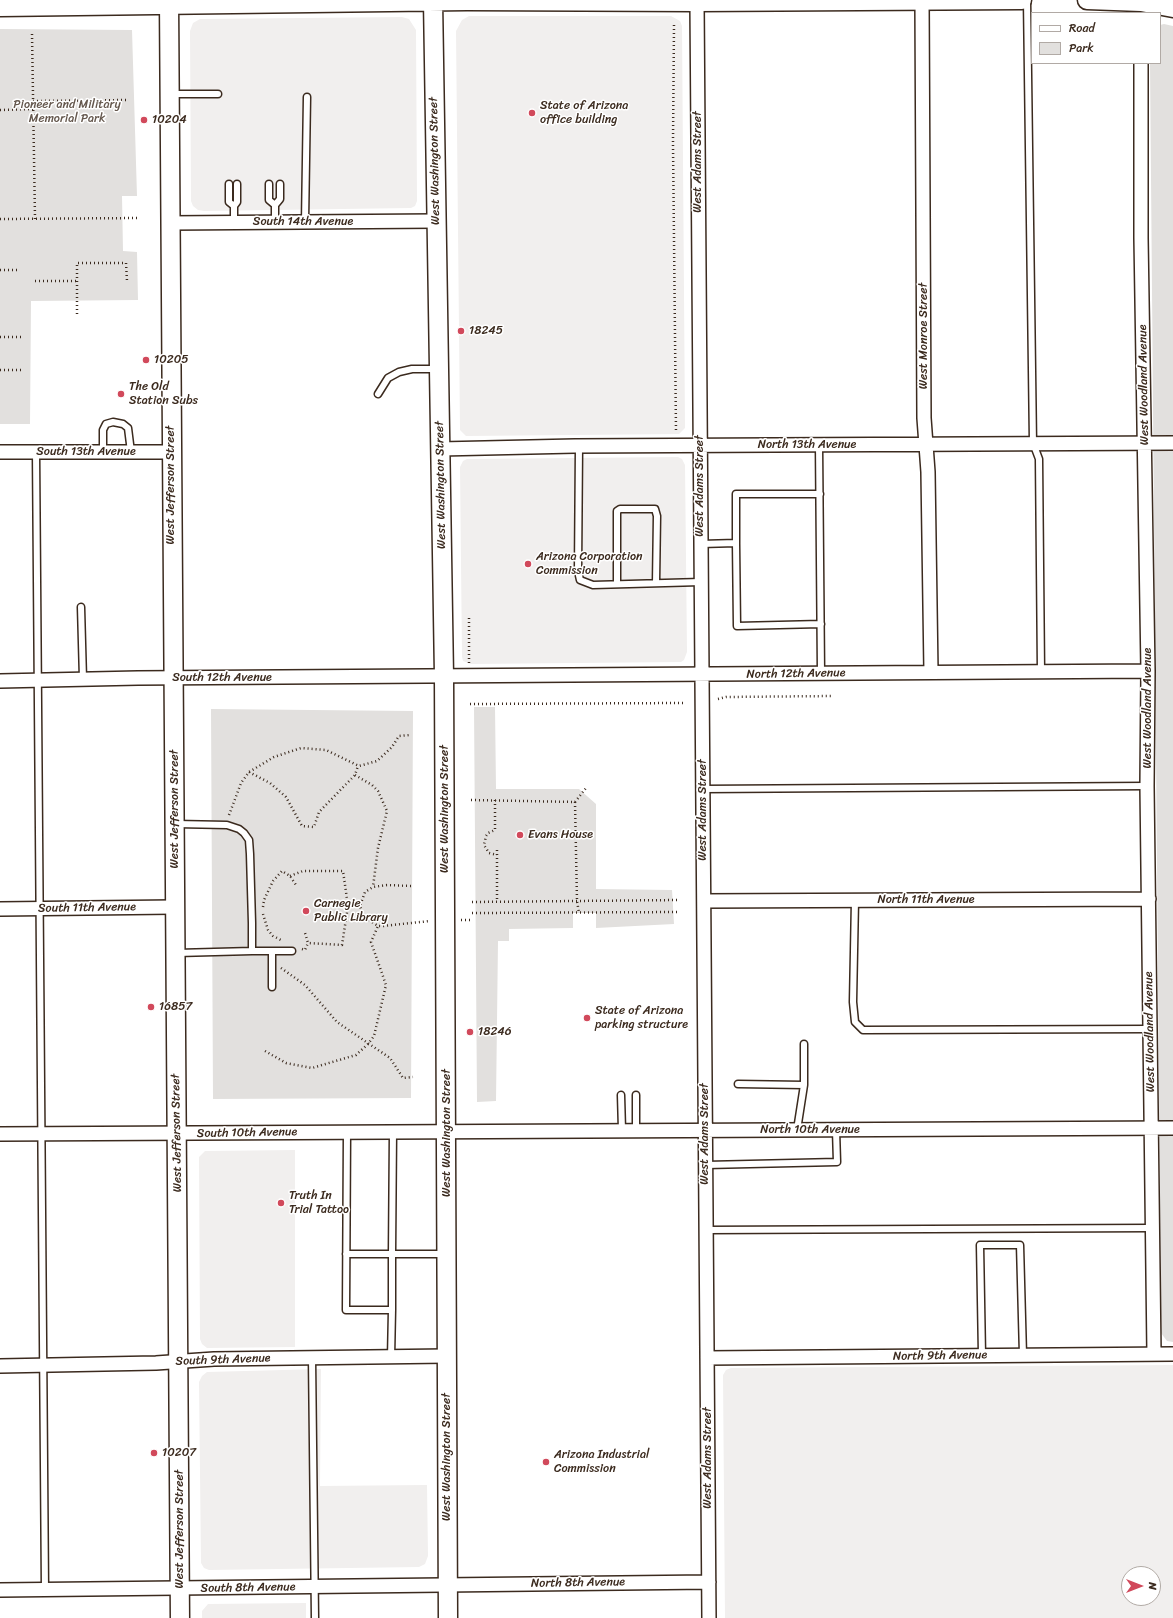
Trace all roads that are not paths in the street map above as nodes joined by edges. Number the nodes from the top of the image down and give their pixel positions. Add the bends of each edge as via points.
1 (922, 0) edge
2 (958, 0) edge
3 (1022, 0) edge
4 (1027, 0) edge
5 (1087, 0) edge
6 (433, 1) edge
7 (696, 2) junction
8 (169, 3) edge
9 (0, 7) edge
10 (1141, 7) edge
11 (1173, 8) edge
12 (1141, 64) edge
13 (170, 94) junction
14 (218, 94) dead end
15 (307, 97) dead end
16 (229, 184) dead end
17 (237, 184) dead end
18 (269, 184) dead end
19 (280, 184) dead end
20 (275, 205) junction
21 (234, 206) junction
22 (436, 221) junction
23 (275, 222) junction
24 (305, 222) junction
25 (170, 223) junction
26 (234, 223) junction
27 (439, 369) junction
28 (378, 394) dead end
29 (1033, 443) junction
30 (1145, 443) junction
31 (1173, 443) edge
32 (926, 444) junction
33 (820, 445) junction
34 (579, 446) junction
35 (700, 446) junction
36 (440, 449) junction
37 (0, 452) edge
38 (36, 452) junction
39 (103, 452) junction
40 (131, 452) junction
41 (171, 452) junction
42 (820, 494) junction
43 (736, 543) junction
44 (701, 544) junction
45 (656, 582) junction
46 (701, 582) junction
47 (617, 584) junction
48 (81, 607) dead end
49 (821, 624) junction
50 (1148, 671) junction
51 (931, 672) junction
52 (1041, 672) junction
53 (821, 673) junction
54 (702, 675) junction
55 (444, 676) junction
56 (174, 678) junction
57 (83, 679) junction
58 (38, 680) junction
59 (0, 681) edge
60 (1148, 786) junction
61 (703, 789) junction
62 (175, 824) junction
63 (1149, 899) junction
64 (855, 900) junction
65 (704, 901) junction
66 (174, 906) junction
67 (39, 908) junction
68 (0, 909) edge
69 (294, 950) road end
70 (252, 951) junction
71 (272, 951) junction
72 (176, 953) junction
73 (272, 987) dead end
74 (1150, 1029) junction
75 (804, 1044) dead end
76 (738, 1084) dead end
77 (804, 1085) junction
78 (621, 1095) dead end
79 (636, 1095) dead end
80 (1151, 1128) junction
81 (1173, 1128) edge
82 (622, 1130) junction
83 (636, 1130) junction
84 (797, 1130) junction
85 (836, 1130) junction
86 (393, 1131) junction
87 (447, 1131) junction
88 (705, 1131) junction
89 (347, 1132) junction
90 (0, 1134) edge
91 (40, 1134) junction
92 (177, 1134) junction
93 (706, 1165) junction
94 (1152, 1228) junction
95 (706, 1230) junction
96 (346, 1254) junction
97 (392, 1254) junction
98 (447, 1254) junction
99 (392, 1310) junction
100 (1154, 1354) junction
101 (1173, 1354) edge
102 (982, 1355) junction
103 (1023, 1355) junction
104 (447, 1356) junction
105 (312, 1358) junction
106 (391, 1358) junction
107 (707, 1358) junction
108 (179, 1362) junction
109 (0, 1366) edge
110 (43, 1366) junction
111 (709, 1582) junction
112 (447, 1584) junction
113 (314, 1587) junction
114 (180, 1588) junction
115 (0, 1590) edge
116 (45, 1590) junction
117 (180, 1618) edge
118 (315, 1618) edge
119 (448, 1618) edge
120 (709, 1618) edge

1 - 2 main road
1 - 7 main road
1 - 32 street, West Monroe Street
2 - 3 main road
4 - 29 lane
5 - 10 main road
6 - 7 main road
6 - 8 main road
6 - 22 main road, West Washington Street
7 - 35 street, West Adams Street
8 - 9 main road
8 - 13 main road, West Jefferson Street
10 - 11 main road
12 - 30 street, West Woodland Avenue
13 - 14 lane
13 - 25 main road, West Jefferson Street
15 - 24 lane
16 - 21 lane via 229,202
17 - 21 lane via 238,202
18 - 20 lane via 269,200
19 - 20 lane via 280,199
20 - 23 lane
21 - 26 lane
22 - 24 street, South 14th Avenue
22 - 27 main road, West Washington Street
23 - 24 street, South 14th Avenue
23 - 26 street, South 14th Avenue
25 - 26 street, South 14th Avenue
25 - 41 main road, West Jefferson Street
27 - 28 lane via 412,369 399,372 388,378
27 - 36 main road, West Washington Street
29 - 30 street, North 13th Avenue
29 - 32 street, North 13th Avenue
29 - 52 lane via 1039,460
30 - 31 street, North 13th Avenue
30 - 50 street, West Woodland Avenue
32 - 33 street, North 13th Avenue
32 - 51 street, West Monroe Street
33 - 35 street, North 13th Avenue
33 - 42 lane
34 - 35 street, North 13th Avenue
34 - 36 street, North 13th Avenue
34 - 47 lane via 580,580 593,585
35 - 44 street, West Adams Street
36 - 55 main road, West Washington Street
37 - 38 street, South 13th Avenue
38 - 39 street, South 13th Avenue
38 - 58 lane
39 - 40 street, South 13th Avenue
39 - 40 lane via 103,430 106,424 113,422 128,428
40 - 41 street, South 13th Avenue
41 - 56 main road, West Jefferson Street
42 - 43 lane via 736,494
42 - 49 lane
43 - 44 lane
43 - 49 lane via 737,626
44 - 46 street, West Adams Street
45 - 46 lane
45 - 47 lane
45 - 47 lane via 655,510 620,509 617,511
46 - 54 street, West Adams Street
48 - 57 lane
49 - 53 lane
50 - 52 street, North 12th Avenue
50 - 60 street, West Woodland Avenue
51 - 52 street, North 12th Avenue
51 - 53 street, North 12th Avenue
53 - 54 street, North 12th Avenue
54 - 55 street, North 12th Avenue
54 - 61 street, West Adams Street
55 - 56 street, South 12th Avenue
55 - 87 main road, West Washington Street
56 - 57 street, South 12th Avenue
56 - 62 main road, West Jefferson Street
57 - 58 street, South 12th Avenue
58 - 59 street, South 12th Avenue
58 - 67 lane
60 - 61 lane
60 - 63 street, West Woodland Avenue
61 - 65 street, West Adams Street
62 - 66 main road, West Jefferson Street
62 - 70 lane via 227,825 239,829 249,840
63 - 64 street, North 11th Avenue
63 - 74 street, West Woodland Avenue
64 - 65 street, North 11th Avenue
64 - 74 lane via 853,1002 855,1022 863,1030
65 - 88 street, West Adams Street
66 - 67 street, South 11th Avenue
66 - 72 main road, West Jefferson Street
67 - 68 street, South 11th Avenue
67 - 91 lane
69 - 71 lane
70 - 71 lane
70 - 72 lane
71 - 73 lane
72 - 92 main road, West Jefferson Street
74 - 80 street, West Woodland Avenue
75 - 77 lane
76 - 77 lane
77 - 84 lane
78 - 82 lane
79 - 83 lane
80 - 81 street, North 10th Avenue
80 - 85 street, North 10th Avenue
80 - 94 street, West Woodland Avenue
82 - 83 street, North 10th Avenue
82 - 87 street, North 10th Avenue
83 - 88 street, North 10th Avenue
84 - 85 street, North 10th Avenue
84 - 88 street, North 10th Avenue
85 - 93 lane via 836,1162
86 - 87 street, South 10th Avenue
86 - 89 street, South 10th Avenue
86 - 97 lane
87 - 98 main road, West Washington Street
88 - 93 street, West Adams Street
89 - 92 street, South 10th Avenue
89 - 96 lane
90 - 91 street, South 10th Avenue
91 - 92 street, South 10th Avenue
91 - 110 lane
92 - 108 main road, West Jefferson Street
93 - 95 street, West Adams Street
94 - 95 lane
94 - 100 street, West Woodland Avenue
95 - 107 street, West Adams Street
96 - 97 lane
96 - 99 lane via 346,1310
97 - 98 lane
97 - 99 lane
98 - 104 main road, West Washington Street
99 - 106 lane
100 - 101 street, North 9th Avenue
100 - 103 street, North 9th Avenue
102 - 103 street, North 9th Avenue
102 - 103 lane via 980,1245 1020,1245
102 - 107 street, North 9th Avenue
104 - 106 street, South 9th Avenue
104 - 112 main road, West Washington Street
105 - 106 street, South 9th Avenue
105 - 108 street, South 9th Avenue
105 - 113 lane
107 - 111 street, West Adams Street
108 - 110 street, South 9th Avenue
108 - 114 main road, West Jefferson Street
109 - 110 street, South 9th Avenue
110 - 116 lane
111 - 112 street, North 8th Avenue
111 - 120 street, West Adams Street
112 - 113 street, South 8th Avenue
112 - 119 main road, West Washington Street
113 - 114 street, South 8th Avenue
113 - 118 lane
114 - 116 street, South 8th Avenue
114 - 117 main road, West Jefferson Street
115 - 116 street, South 8th Avenue

